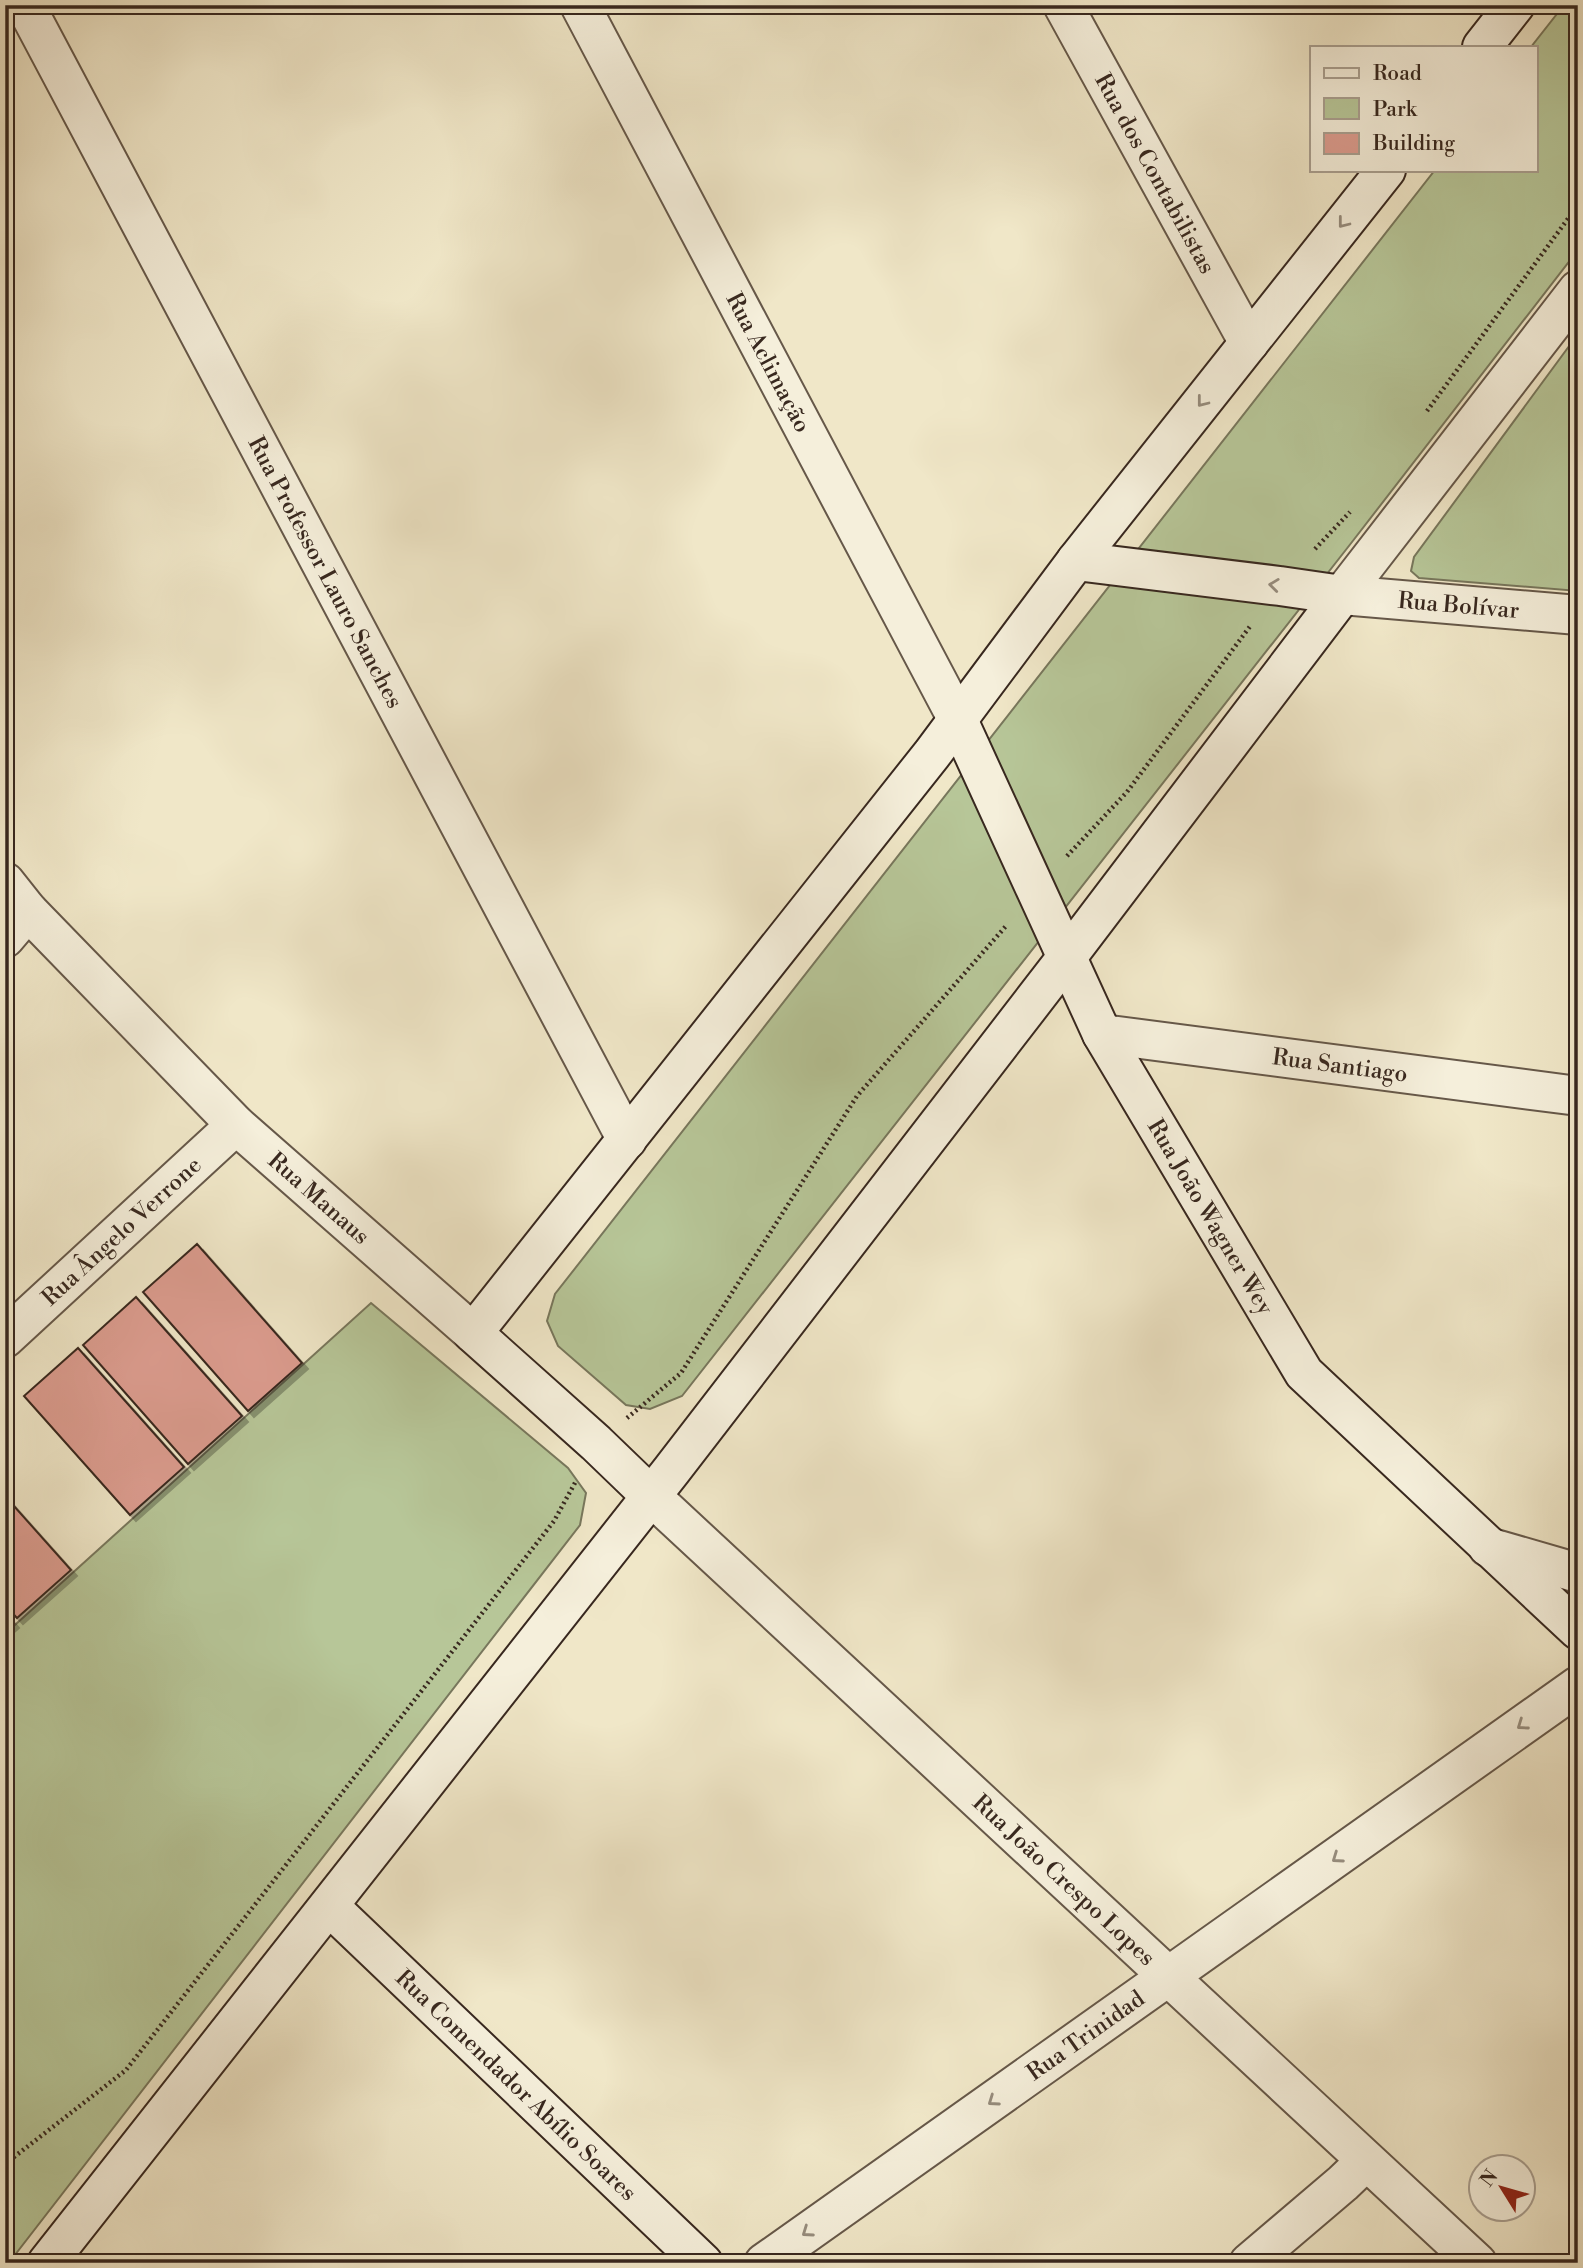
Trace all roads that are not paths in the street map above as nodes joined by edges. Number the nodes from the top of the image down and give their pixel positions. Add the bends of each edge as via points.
1 (25, 5) edge
2 (580, 5) edge
3 (1063, 5) edge
4 (1515, 5) edge
5 (1483, 46) edge
6 (1384, 172) edge
7 (1578, 290) edge
8 (1249, 343) junction
9 (1076, 561) junction
10 (1342, 596) junction
11 (1578, 615) edge
12 (958, 720) junction
13 (13, 910) edge
14 (1067, 957) junction
15 (1102, 1034) junction
16 (1578, 1096) edge
17 (236, 1125) junction
18 (627, 1140) junction
19 (13, 1330) edge
20 (473, 1333) junction
21 (651, 1496) junction
22 (1488, 1547) junction
23 (1578, 1573) edge
24 (1575, 1624) edge
25 (1578, 1686) edge
26 (329, 1906) junction
27 (1169, 1977) junction
28 (1367, 2161) junction
29 (47, 2263) edge
30 (703, 2263) edge
31 (764, 2263) edge
32 (1249, 2263) edge
33 (1476, 2263) edge

1 - 18 street, Rua Professor Lauro Sanches
2 - 12 street, Rua Aclimação
3 - 8 street, Rua dos Contabilistas
4 - 5 street
6 -> 8 street
7 - 10 street
8 -> 9 street
10 -> 9 street, Rua Bolívar
9 - 12 street
10 - 11 street, Rua Bolívar
10 - 14 street
12 - 14 street, Rua João Wagner Wey
12 - 18 street
13 - 17 street, Rua Manaus
14 - 15 street, Rua João Wagner Wey
14 - 21 street
15 - 16 street, Rua Santiago
15 - 22 street, Rua João Wagner Wey via 1304,1373
17 - 19 street, Rua Ângelo Verrone
17 - 20 street, Rua Manaus
18 - 20 street
20 - 21 street, Rua Manaus
21 - 26 street
21 - 27 street, Rua João Crespo Lopes
22 - 23 street
22 - 24 street, Rua João Wagner Wey
25 -> 27 street, Rua Trinidad
26 - 29 street
26 - 30 street, Rua Comendador Abílio Soares
27 - 28 street, Rua João Crespo Lopes
27 -> 31 street, Rua Trinidad
28 - 32 street
28 - 33 street, Rua João Crespo Lopes

